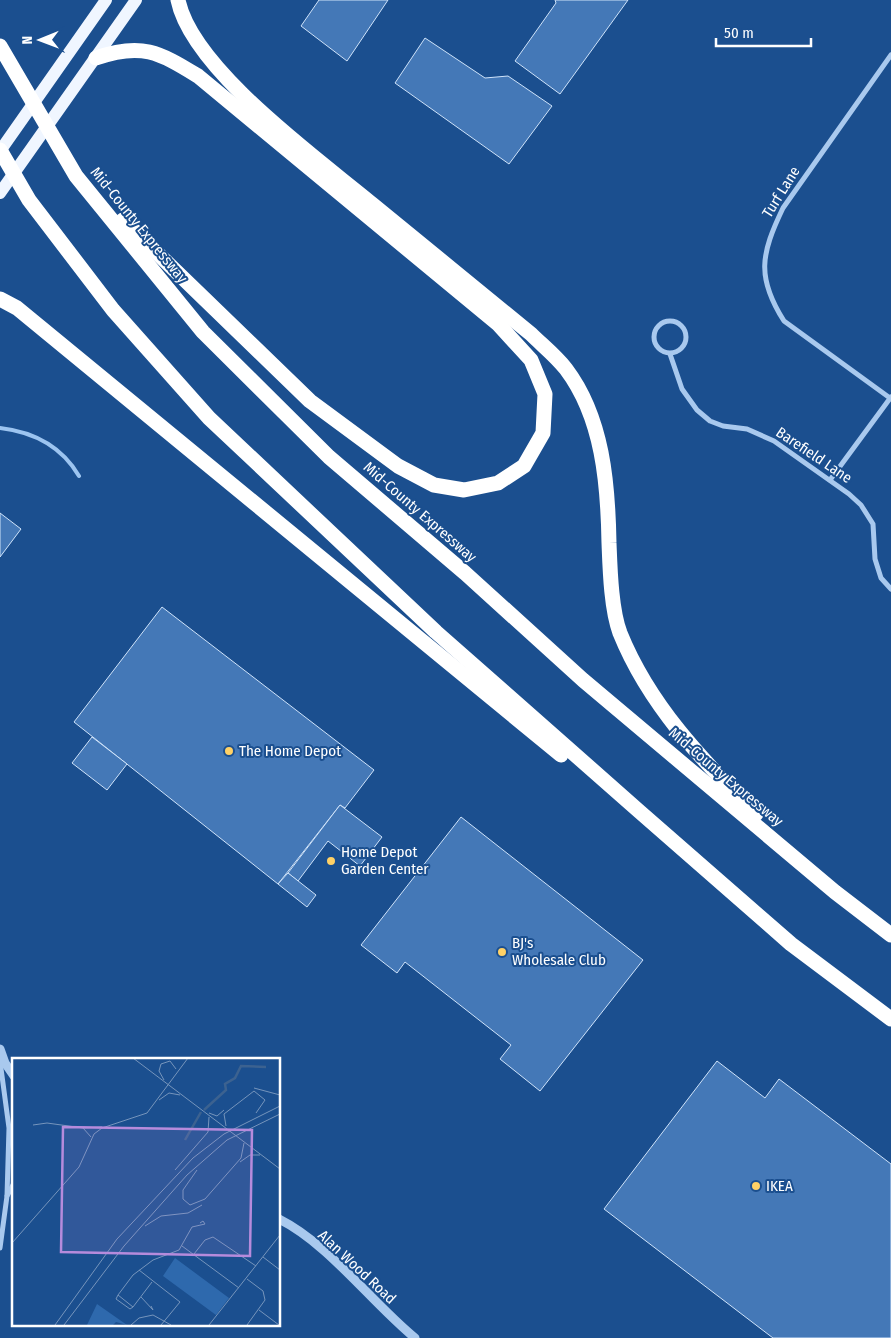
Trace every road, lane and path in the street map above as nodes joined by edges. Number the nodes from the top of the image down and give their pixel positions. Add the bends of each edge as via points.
1 (106, 0) edge
2 (136, 0) edge
3 (178, 0) edge
4 (0, 46) edge
5 (891, 55) edge
6 (96, 58) junction
7 (0, 151) edge
8 (76, 176) junction
9 (0, 193) edge
10 (0, 299) edge
11 (670, 354) junction
12 (890, 397) edge
13 (830, 480) junction
14 (891, 589) edge
15 (836, 892) junction
16 (891, 935) edge
17 (791, 944) junction
18 (891, 1018) edge
19 (0, 1049) edge
20 (0, 1060) edge
21 (12, 1072) edge
22 (12, 1187) edge
23 (8, 1196) junction
24 (280, 1220) edge
25 (0, 1248) edge
26 (416, 1338) edge

1 - 7 main road
2 - 6 main road
3 - 15 highway via 181,12 202,48 223,74 265,115 530,334 566,368 585,401 598,440 608,485 610,575 620,631 642,677 684,740
4 - 8 highway, Mid-County Expressway
5 - 12 street, Turf Lane via 783,208 770,235 764,263 767,286 784,321
6 - 8 highway via 121,49 145,50 171,59 198,76 498,324 531,360 545,394 543,433 524,466 498,483 464,490 434,485 398,466 310,401
6 - 9 main road
7 - 17 highway via 29,200 107,303 209,418 436,632
8 - 15 highway, Mid-County Expressway via 203,332 329,457 583,680
10 - 17 highway via 18,308
11 - 11 street, Barefield Lane via 680,351 687,338 686,330 674,320 658,325 654,335 656,345
11 - 13 street, Barefield Lane via 682,389 697,410 710,421 747,429 774,441
12 - 13 street
13 - 14 street, Barefield Lane via 849,494 873,524 875,559 881,578
15 - 16 highway, Mid-County Expressway
17 - 18 highway
19 - 21 street
20 - 23 street via 9,1128
22 - 23 street
23 - 25 street
24 - 26 street, Alan Wood Road via 329,1256 390,1317

